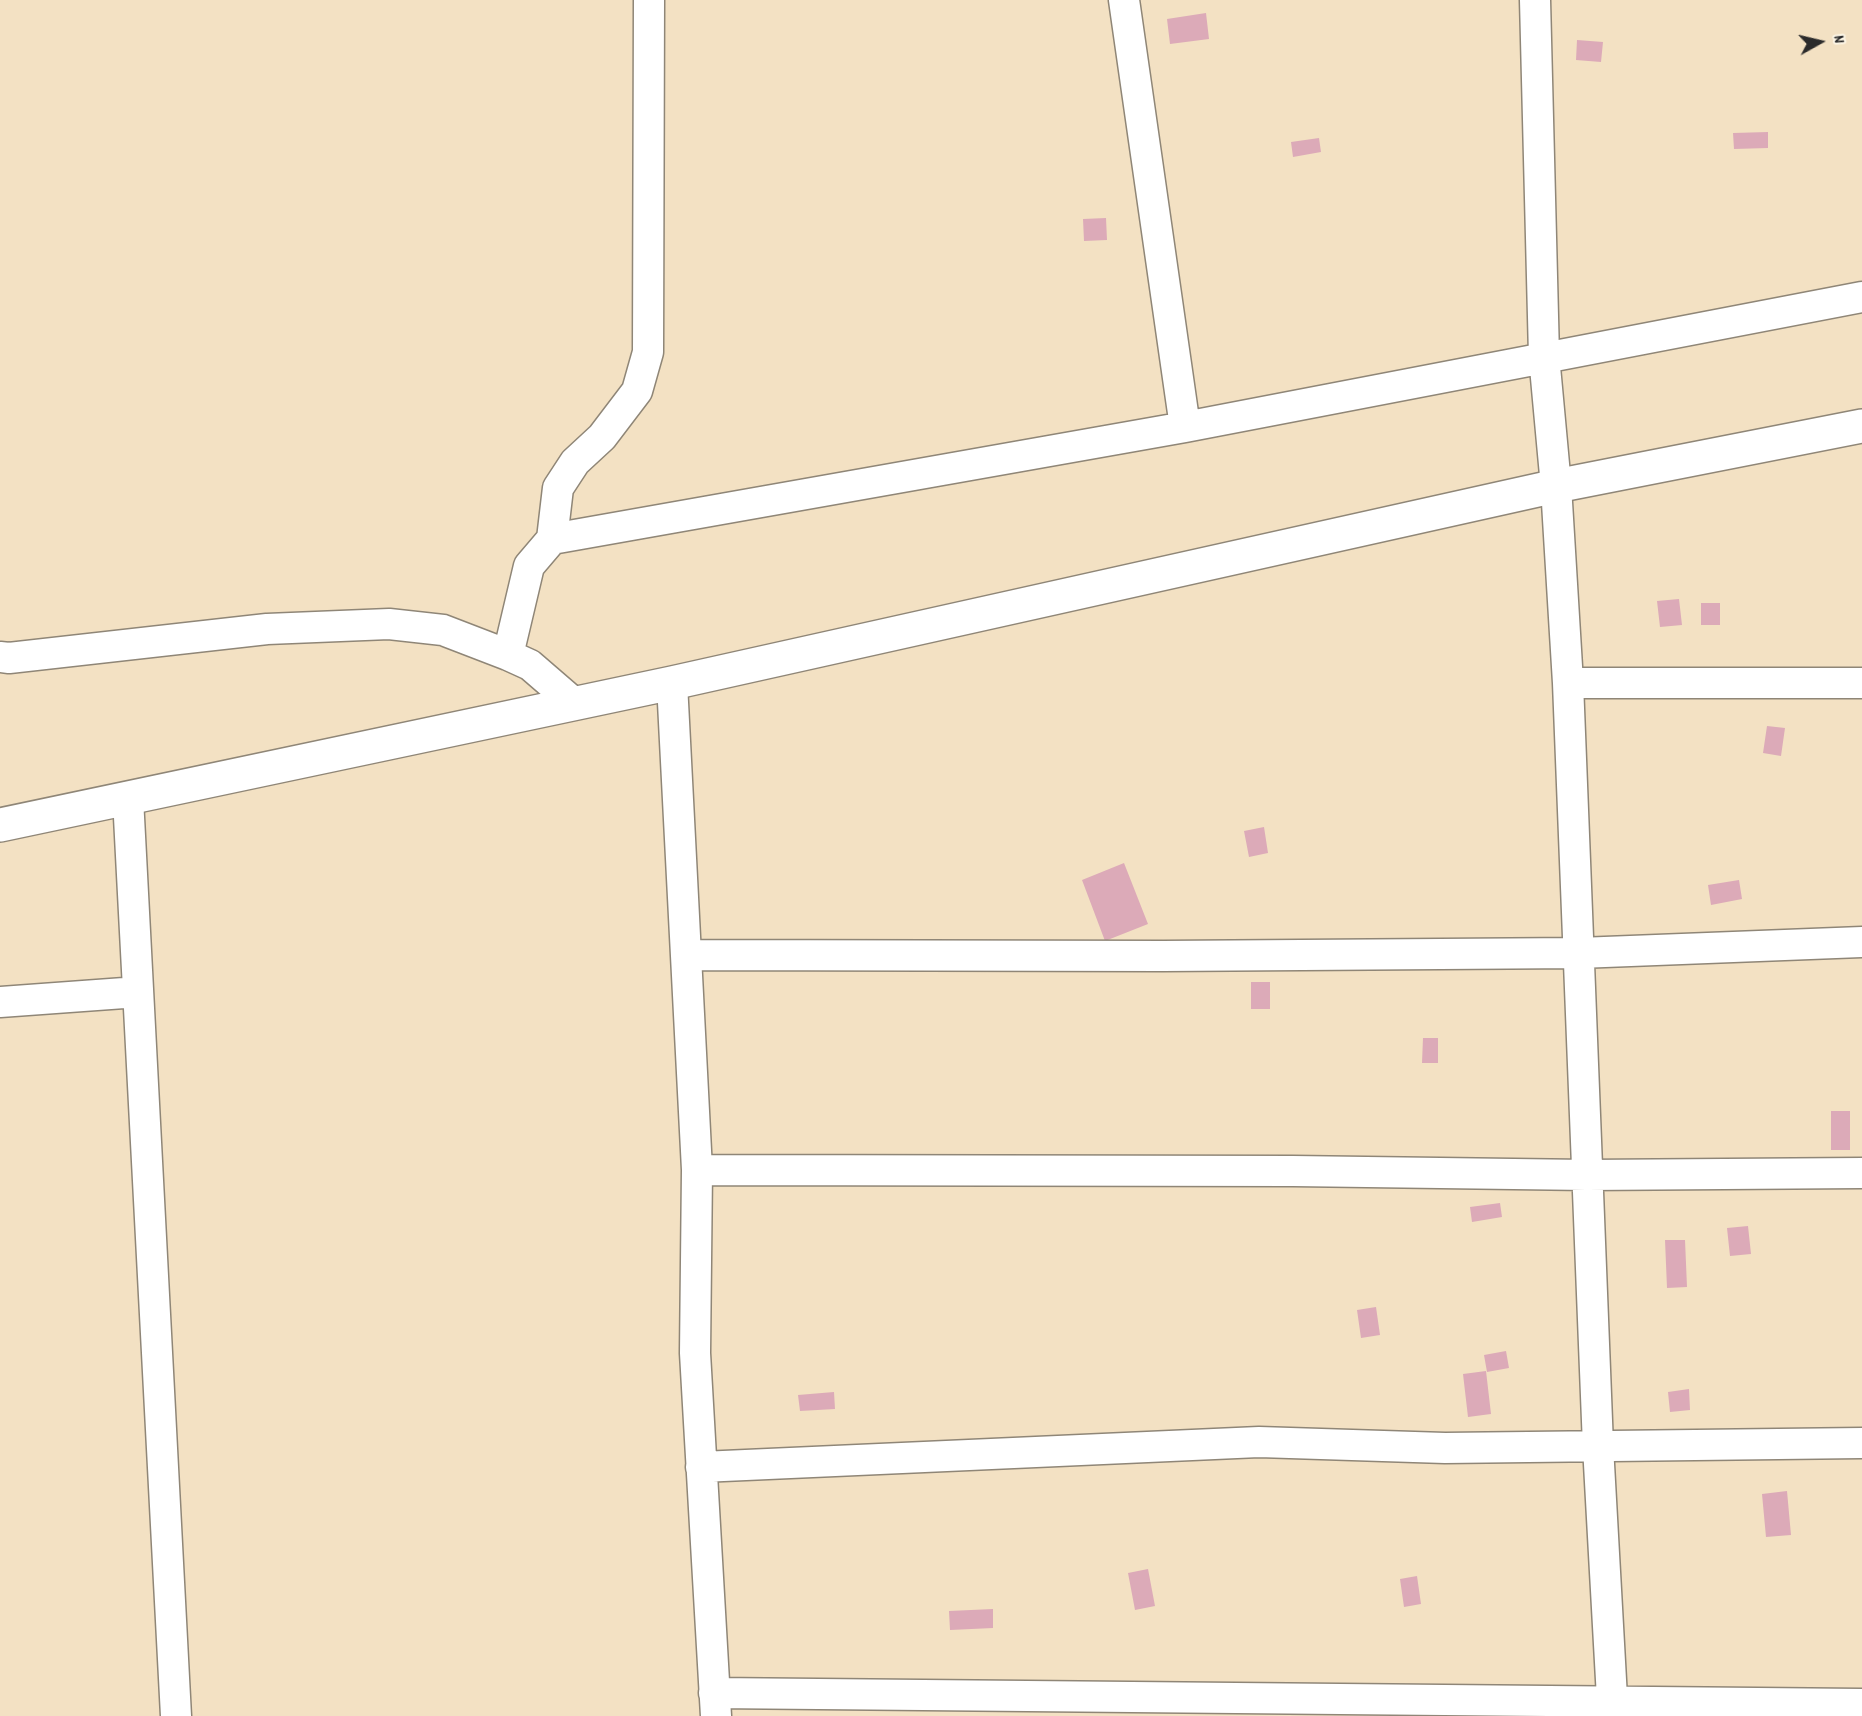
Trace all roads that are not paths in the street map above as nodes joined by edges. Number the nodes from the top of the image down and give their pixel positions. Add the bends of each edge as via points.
1 (649, 0) edge
2 (1124, 0) edge
3 (1535, 0) edge
4 (1862, 297) edge
5 (1544, 356) junction
6 (1862, 426) edge
7 (1185, 427) junction
8 (1556, 486) junction
9 (552, 539) junction
10 (508, 655) junction
11 (0, 657) edge
12 (672, 683) junction
13 (1569, 683) junction
14 (1862, 683) edge
15 (574, 703) junction
16 (128, 798) junction
17 (0, 825) edge
18 (1862, 942) edge
19 (1579, 953) junction
20 (688, 955) junction
21 (138, 992) junction
22 (0, 1002) edge
23 (697, 1170) junction
24 (1862, 1173) edge
25 (1587, 1175) junction
26 (1862, 1443) edge
27 (1598, 1446) junction
28 (701, 1467) junction
29 (1862, 1704) edge
30 (715, 1705) edge
31 (1613, 1709) edge
32 (176, 1716) edge

1 - 9 street via 648,352 637,391 602,437 575,462 558,488
2 - 7 street
3 - 5 street
4 - 5 street
5 - 7 street
5 - 8 street
6 - 8 main road
7 - 9 street
8 - 12 main road
8 - 13 street
9 - 10 street via 529,566
10 - 11 street via 443,630 388,624 267,629
10 - 15 street via 530,665
12 - 15 main road
12 - 20 street
13 - 14 street
13 - 19 street
15 - 16 main road
16 - 17 main road
16 - 21 street
18 - 19 street
19 - 20 street
19 - 25 street
20 - 23 street
21 - 22 street
21 - 32 street
23 - 25 street
23 - 28 street via 695,1353
24 - 25 street
25 - 27 street
26 - 27 street
27 - 28 street via 1445,1448 1259,1442
27 - 31 street
28 - 30 street
29 - 31 street
30 - 31 street

